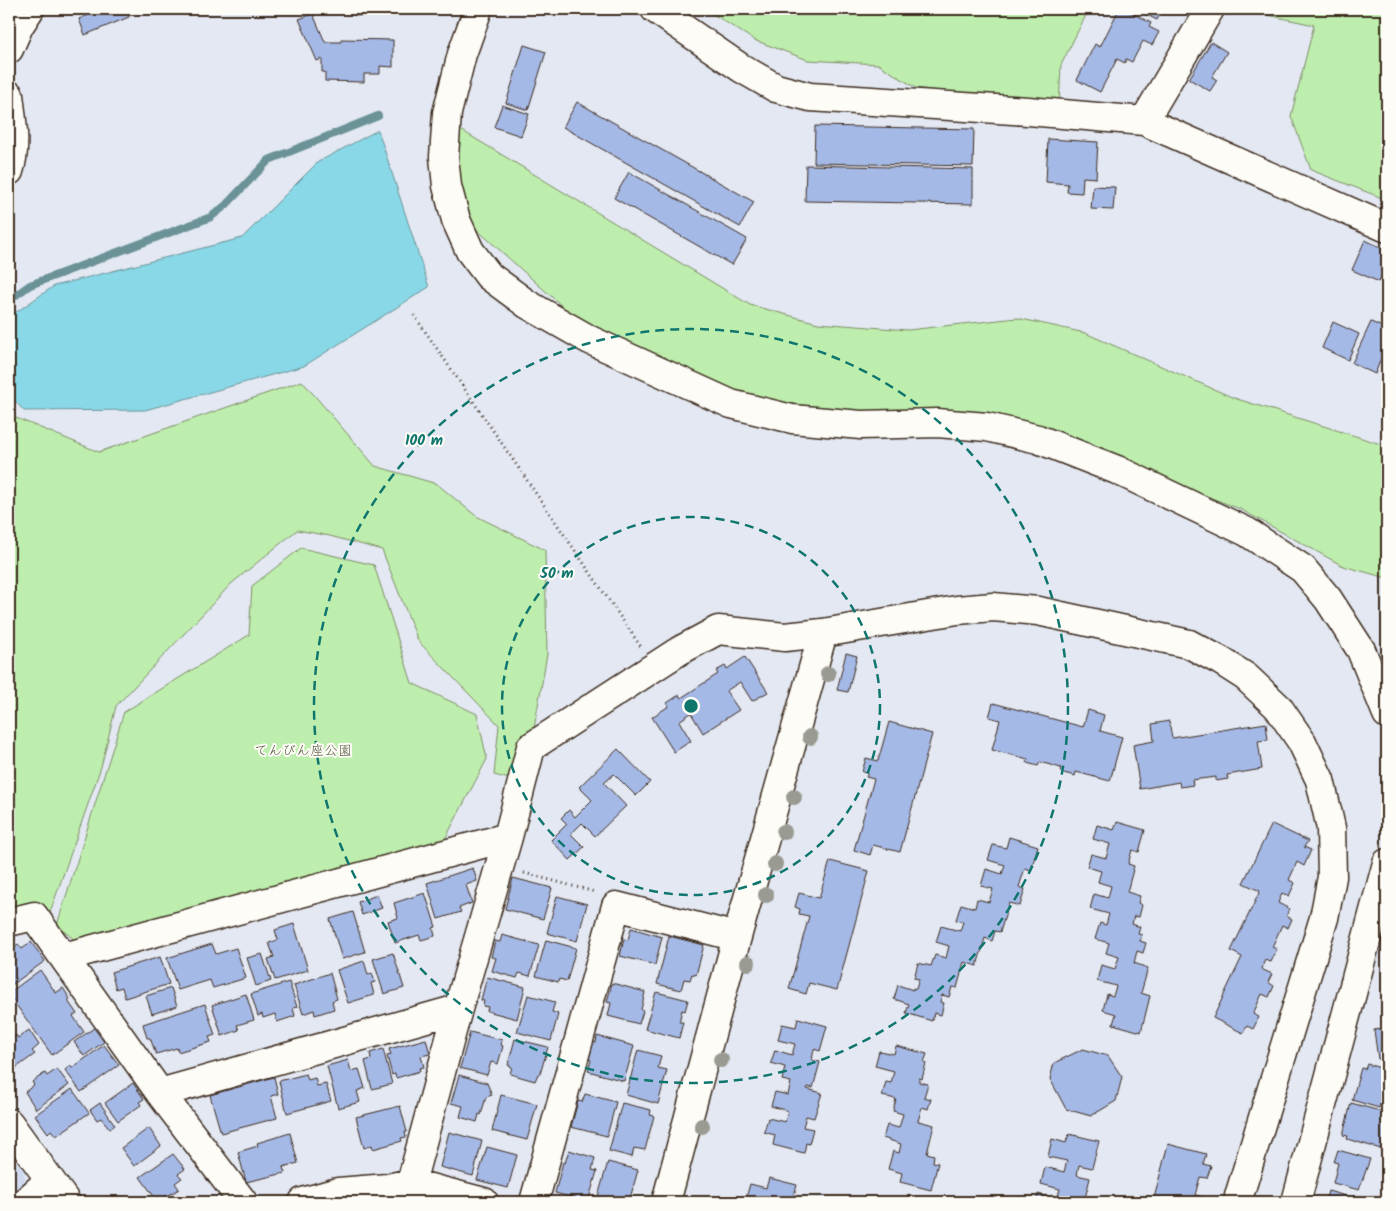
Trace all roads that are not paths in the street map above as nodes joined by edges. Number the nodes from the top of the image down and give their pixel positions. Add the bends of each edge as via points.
1 (30, 9) edge
2 (478, 9) edge
3 (655, 9) edge
4 (1210, 9) edge
5 (9, 49) edge
6 (9, 96) edge
7 (1144, 121) junction
8 (9, 171) edge
9 (1387, 228) edge
10 (824, 633) junction
11 (1387, 714) edge
12 (508, 838) junction
13 (1387, 863) edge
14 (9, 922) edge
15 (737, 937) junction
16 (64, 958) junction
17 (458, 1009) junction
18 (160, 1093) junction
19 (9, 1124) edge
20 (50, 1180) junction
21 (411, 1183) junction
22 (25, 1202) edge
23 (66, 1202) edge
24 (243, 1202) edge
25 (303, 1202) edge
26 (484, 1202) edge
27 (534, 1202) edge
28 (666, 1202) edge
29 (1239, 1202) edge
30 (1296, 1202) edge

1 - 5 street
2 - 11 street via 447,113 444,158 456,220 470,251 489,276 527,304 590,340 731,404 792,419 862,424 937,423 987,427 1030,437 1116,470 1247,532 1303,569 1328,599 1361,650
3 - 7 street via 740,68 776,88 810,97
4 - 7 street
6 - 8 street via 14,157
7 - 9 street
10 - 12 street via 785,637 718,630 654,666 531,747
10 - 15 street
10 - 29 street via 957,610 993,607 1038,611 1189,644 1221,660 1278,707 1302,742 1320,780 1331,828 1332,877 1324,918
12 - 16 street
12 - 17 street
13 - 30 street
14 - 16 street via 34,916
15 - 27 street via 616,906
15 - 28 street
16 - 18 street
17 - 18 street
17 - 21 street
18 - 24 street
19 - 20 street
20 - 22 street
20 - 23 street
21 - 25 street via 338,1192
21 - 26 street

